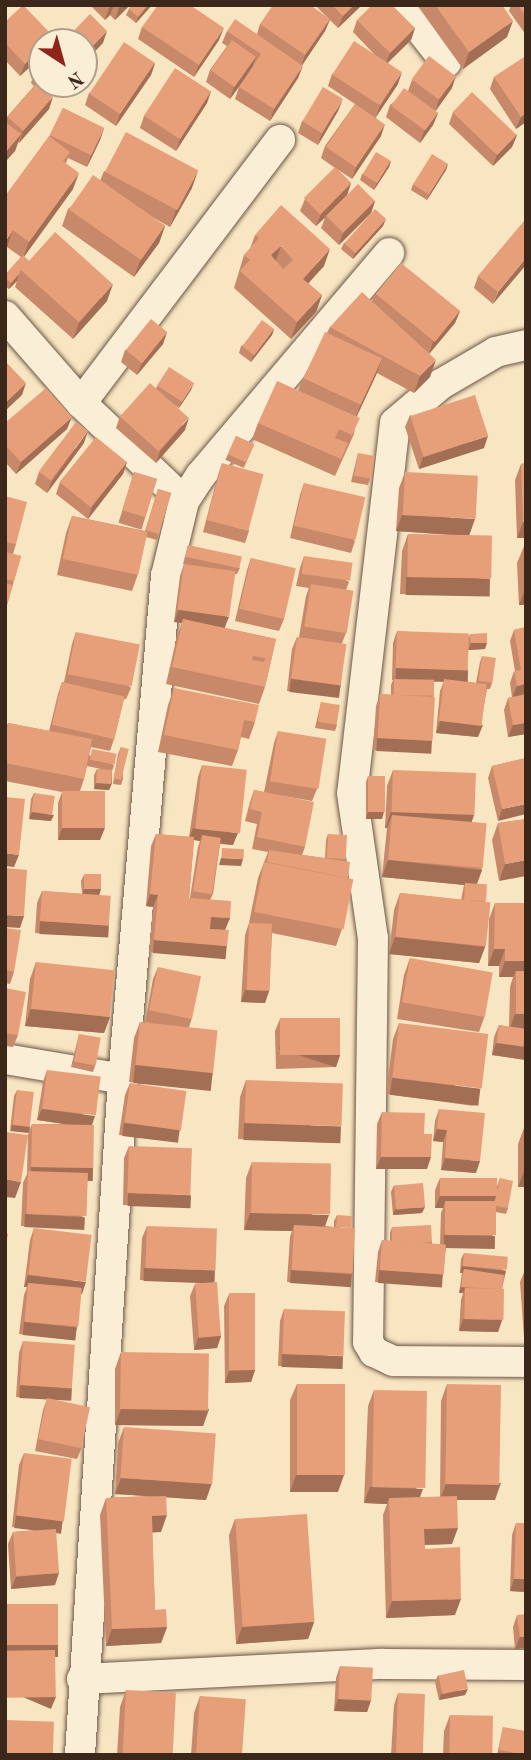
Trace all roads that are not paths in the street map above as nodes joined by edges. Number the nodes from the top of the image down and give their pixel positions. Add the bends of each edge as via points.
1 (401, 5) edge
2 (446, 62) dead end
3 (280, 140) dead end
4 (389, 253) dead end
5 (5, 316) edge
6 (526, 345) edge
7 (80, 403) junction
8 (184, 500) junction
9 (5, 1059) edge
10 (123, 1079) junction
11 (526, 1362) edge
12 (526, 1665) edge
13 (82, 1679) junction
14 (80, 1755) edge

1 - 2 street
3 - 7 street
4 - 8 street via 221,448
5 - 7 street
6 - 11 street via 496,352 440,384 395,422 352,793 373,938 368,1342 374,1352 393,1361
7 - 8 street
8 - 10 street via 166,576
9 - 10 street
10 - 13 street
12 - 13 street via 383,1664
13 - 14 street

